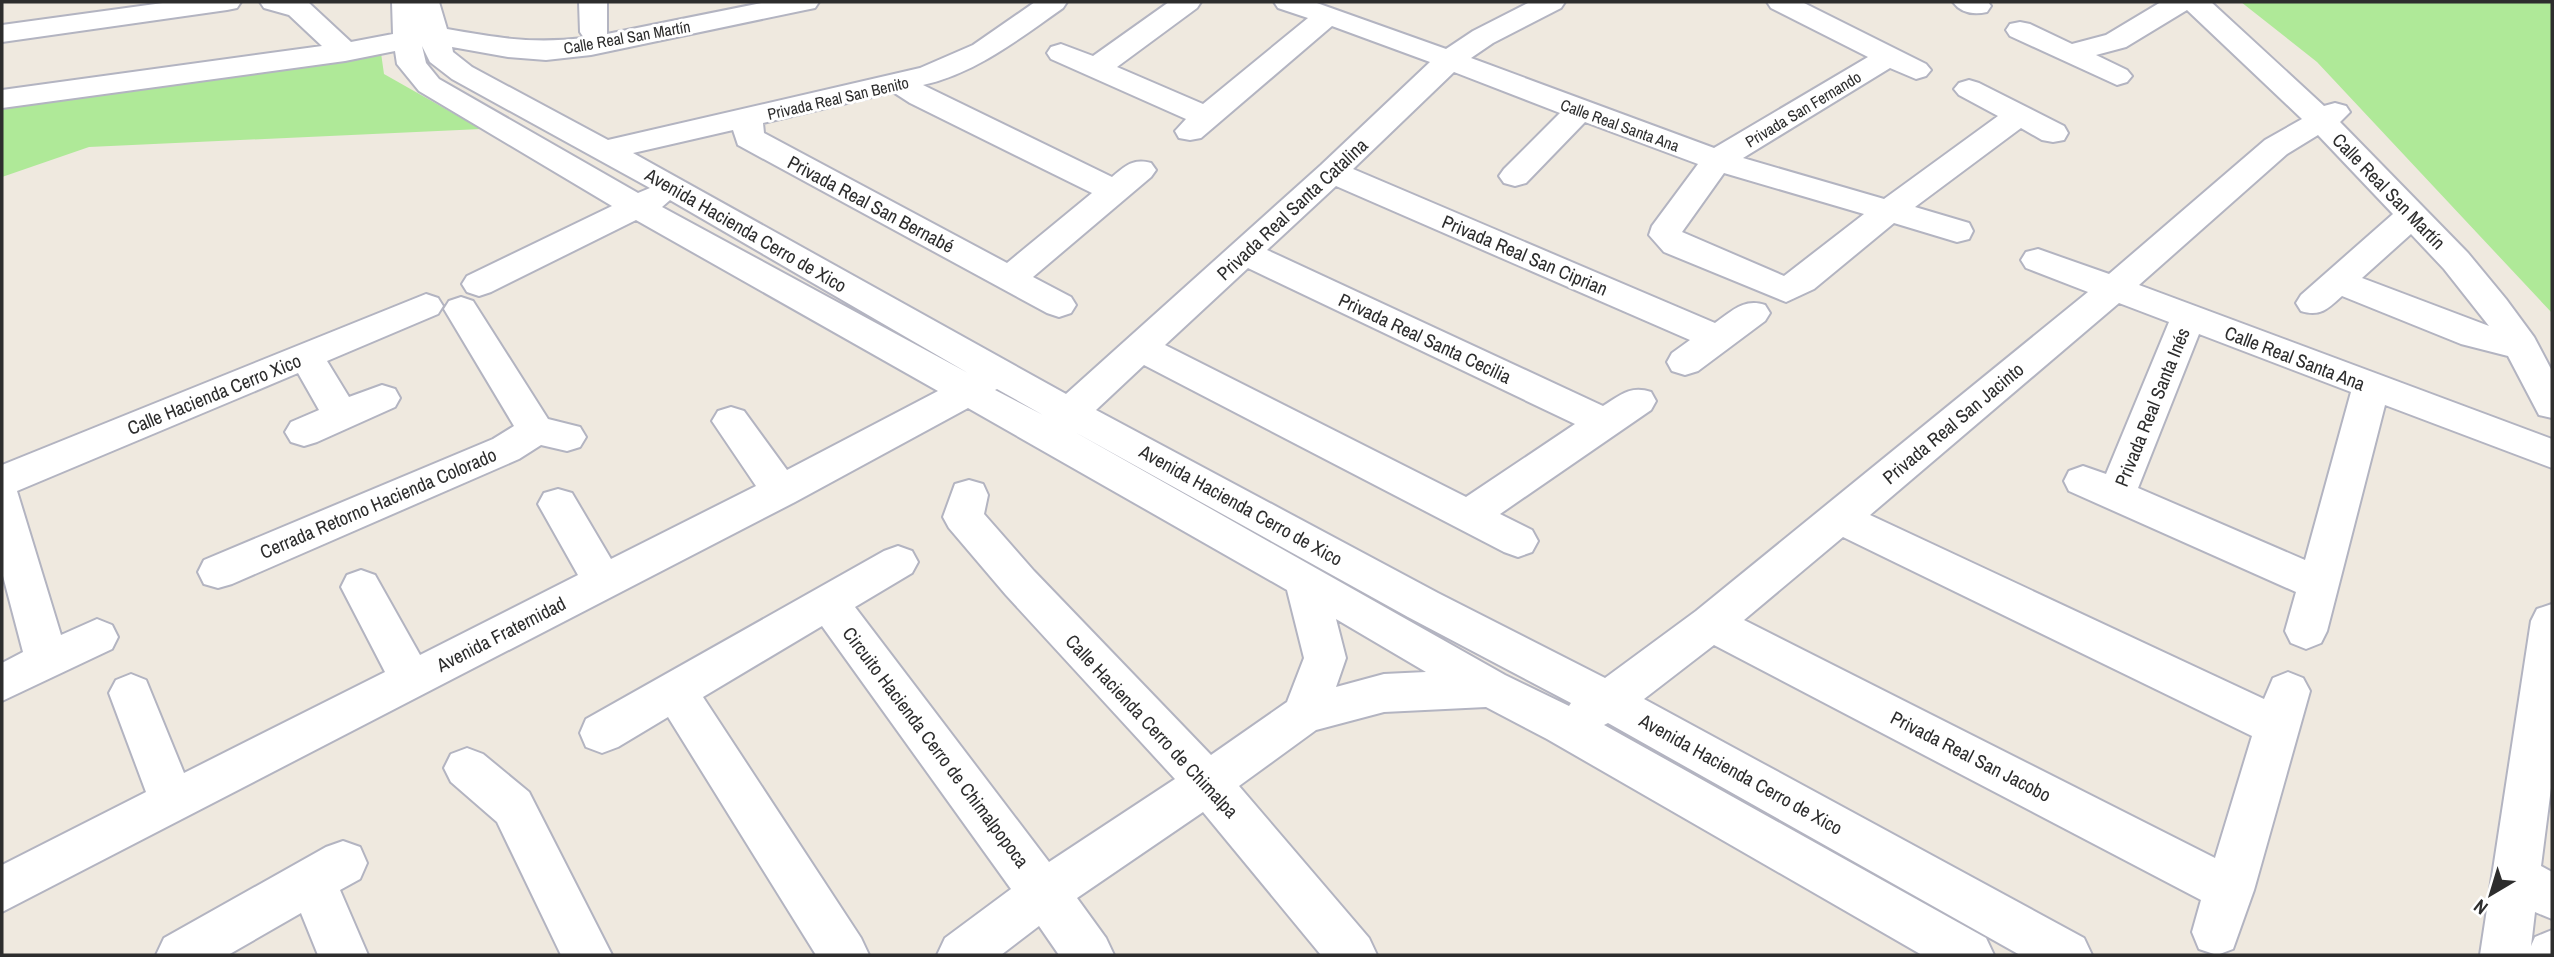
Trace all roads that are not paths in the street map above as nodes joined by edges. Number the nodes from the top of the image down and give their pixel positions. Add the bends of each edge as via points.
1 (227, 2) edge
2 (274, 2) edge
3 (593, 2) edge
4 (806, 2) edge
5 (1053, 2) edge
6 (1187, 2) edge
7 (1288, 2) edge
8 (1551, 2) edge
9 (1781, 2) edge
10 (2180, 2) edge
11 (2196, 2) edge
12 (2219, 2) edge
13 (741, 3) edge
14 (1329, 15) junction
15 (417, 16) edge
16 (2020, 30) dead end
17 (594, 32) junction
18 (2, 34) edge
19 (345, 52) junction
20 (1061, 53) dead end
21 (2070, 53) junction
22 (1889, 57) junction
23 (1449, 61) junction
24 (1096, 68) junction
25 (1916, 70) dead end
26 (2117, 76) dead end
27 (900, 84) junction
28 (1969, 89) dead end
29 (2, 99) edge
30 (1579, 111) junction
31 (2020, 115) junction
32 (2328, 115) junction
33 (747, 119) junction
34 (2053, 133) dead end
35 (605, 150) junction
36 (1717, 160) junction
37 (1140, 170) dead end
38 (1332, 173) junction
39 (1515, 176) dead end
40 (673, 187) junction
41 (1114, 191) junction
42 (638, 208) junction
43 (1891, 209) junction
44 (2411, 216) junction
45 (1957, 231) dead end
46 (1245, 253) junction
47 (2038, 260) dead end
48 (1010, 278) junction
49 (2115, 289) junction
50 (470, 297) junction
51 (1059, 304) dead end
52 (1753, 313) dead end
53 (2188, 318) junction
54 (1718, 338) junction
55 (1140, 348) junction
56 (2537, 348) edge
57 (307, 357) junction
58 (1685, 362) dead end
59 (982, 381) junction
60 (2371, 387) junction
61 (382, 398) dead end
62 (1638, 401) dead end
63 (2552, 405) edge
64 (341, 416) junction
65 (731, 421) dead end
66 (1058, 423) junction
67 (1606, 423) junction
68 (303, 432) dead end
69 (2552, 454) edge
70 (2, 481) edge
71 (781, 491) junction
72 (969, 495) dead end
73 (2, 500) edge
74 (558, 504) dead end
75 (1469, 515) junction
76 (1839, 518) junction
77 (1518, 541) dead end
78 (898, 562) dead end
79 (218, 572) dead end
80 (1305, 580) junction
81 (603, 582) junction
82 (2320, 584) junction
83 (361, 587) dead end
84 (828, 602) junction
85 (1412, 620) junction
86 (2552, 621) edge
87 (1711, 623) junction
88 (2306, 632) dead end
89 (97, 637) dead end
90 (1325, 658) junction
91 (47, 661) junction
92 (411, 680) junction
93 (2, 683) edge
94 (1490, 688) junction
95 (674, 690) junction
96 (131, 693) dead end
97 (1384, 693) junction
98 (1608, 701) junction
99 (1304, 715) junction
100 (1563, 725) junction
101 (601, 733) dead end
102 (467, 768) dead end
103 (1208, 783) junction
104 (172, 802) junction
105 (2533, 887) edge
106 (2, 889) edge
107 (2230, 890) junction
108 (1044, 893) junction
109 (2216, 932) dead end
110 (181, 955) edge
111 (343, 955) edge
112 (587, 955) edge
113 (844, 955) edge
114 (962, 955) edge
115 (1089, 955) edge
116 (1352, 955) edge
117 (1969, 955) edge
118 (2067, 955) edge
119 (2505, 955) edge

1 - 18 street
2 - 19 street via 299,9
3 - 17 street
4 - 15 street, Calle Real San Martín via 547,51 508,48
5 - 27 street, Privada Real San Benito via 983,51
6 - 24 street
7 - 14 street, Calle Real Santa Ana
8 - 23 street, Privada Real Santa Catalina via 1483,37
9 - 22 street
10 - 21 street via 2116,41
11 - 32 street, Calle Real San Martín
12 - 32 street, Calle Real San Martín via 2241,19
13 - 17 street, Calle Real San Martín
14 - 23 street, Calle Real Santa Ana
14 - 24 street via 1199,124
15 - 17 street, Calle Real San Martín via 507,33
15 - 19 street
15 - 35 street, Avenida Hacienda Cerro de Xico via 440,56 462,73
15 - 42 street, Avenida Hacienda Cerro de Xico via 412,64 429,85
16 - 21 street
19 - 29 street
20 - 24 street
21 - 26 street
22 - 25 street
22 - 36 street, Privada San Fernando
23 - 30 street, Calle Real Santa Ana
23 - 38 street, Privada Real Santa Catalina
27 - 33 street, Privada Real San Benito
27 - 41 street
28 - 31 street
30 - 36 street, Calle Real Santa Ana
30 - 39 street
31 - 34 street
31 - 43 street
32 - 44 street, Calle Real San Martín
32 - 49 street, Privada Real San Jacinto via 2276,147
32 - 56 street, Calle Real San Martín via 2449,226 2536,325
33 - 35 street, Privada Real San Benito
33 - 48 street, Privada Real San Bernabé via 749,138
35 - 40 street, Avenida Hacienda Cerro de Xico
36 - 43 street, Calle Real Santa Ana via 1801,188
36 - 43 street via 1665,235 1676,244 1786,290
37 - 41 street
38 - 46 street, Privada Real Santa Catalina
38 - 54 street, Privada Real San Ciprian
40 - 42 street
40 - 59 street, Avenida Hacienda Cerro de Xico
41 - 48 street
42 - 50 street
42 - 59 street, Avenida Hacienda Cerro de Xico
43 - 45 street, Calle Real Santa Ana
44 - 56 street, Calle Real San Martín
44 - 56 street via 2325,292 2473,335
46 - 55 street, Privada Real Santa Catalina
46 - 67 street, Privada Real Santa Cecilia
47 - 49 street, Calle Real Santa Ana
48 - 51 street, Privada Real San Bernabé
49 - 53 street, Calle Real Santa Ana
49 - 76 street, Privada Real San Jacinto
50 - 57 street, Calle Hacienda Cerro Xico via 465,277 444,281 428,293 426,306
50 - 79 street, Cerrada Retorno Hacienda Colorado via 552,434 506,449
52 - 54 street
53 - 60 street, Calle Real Santa Ana
53 - 82 street, Privada Real Santa Inés via 2099,489
54 - 58 street
55 - 66 street, Privada Real Santa Catalina
55 - 75 street
56 - 63 street, Calle Real San Martín
57 - 64 street
57 - 70 street, Calle Hacienda Cerro Xico
59 - 66 street, Avenida Hacienda Cerro de Xico
59 - 71 street, Avenida Fraternidad
60 - 69 street, Calle Real Santa Ana
60 - 82 street
61 - 64 street
62 - 67 street
64 - 68 street
65 - 71 street
66 - 80 street, Avenida Hacienda Cerro de Xico
66 - 85 street, Avenida Hacienda Cerro de Xico
67 - 75 street
71 - 81 street, Avenida Fraternidad
72 - 103 street, Calle Hacienda Cerro de Chimalpa via 963,517
73 - 91 street
74 - 81 street
75 - 77 street
76 - 87 street, Privada Real San Jacinto
76 - 107 street via 2283,709
78 - 84 street
80 - 85 street, Avenida Hacienda Cerro de Xico
80 - 90 street
81 - 92 street, Avenida Fraternidad
82 - 88 street
83 - 92 street
84 - 95 street
84 - 108 street, Circuito Hacienda Cerro de Chimalpopoca
85 - 90 street via 1354,636
85 - 94 street, Avenida Hacienda Cerro de Xico
85 - 97 street via 1401,669
85 - 98 street, Avenida Hacienda Cerro de Xico
86 - 105 street
87 - 98 street, Privada Real San Jacinto
87 - 107 street, Privada Real San Jacobo
89 - 91 street
90 - 99 street
91 - 93 street
92 - 104 street, Avenida Fraternidad
94 - 97 street
94 - 100 street, Avenida Hacienda Cerro de Xico
95 - 101 street
95 - 113 street
96 - 104 street
97 - 99 street
98 - 100 street, Privada Real San Jacinto
98 - 118 street, Avenida Hacienda Cerro de Xico
99 - 103 street
100 - 117 street, Avenida Hacienda Cerro de Xico
102 - 112 street via 513,807
103 - 108 street
103 - 116 street, Calle Hacienda Cerro de Chimalpa
104 - 106 street, Avenida Fraternidad
105 - 119 street
107 - 109 street
108 - 114 street
108 - 115 street, Circuito Hacienda Cerro de Chimalpopoca
110 - 111 street via 328,872

